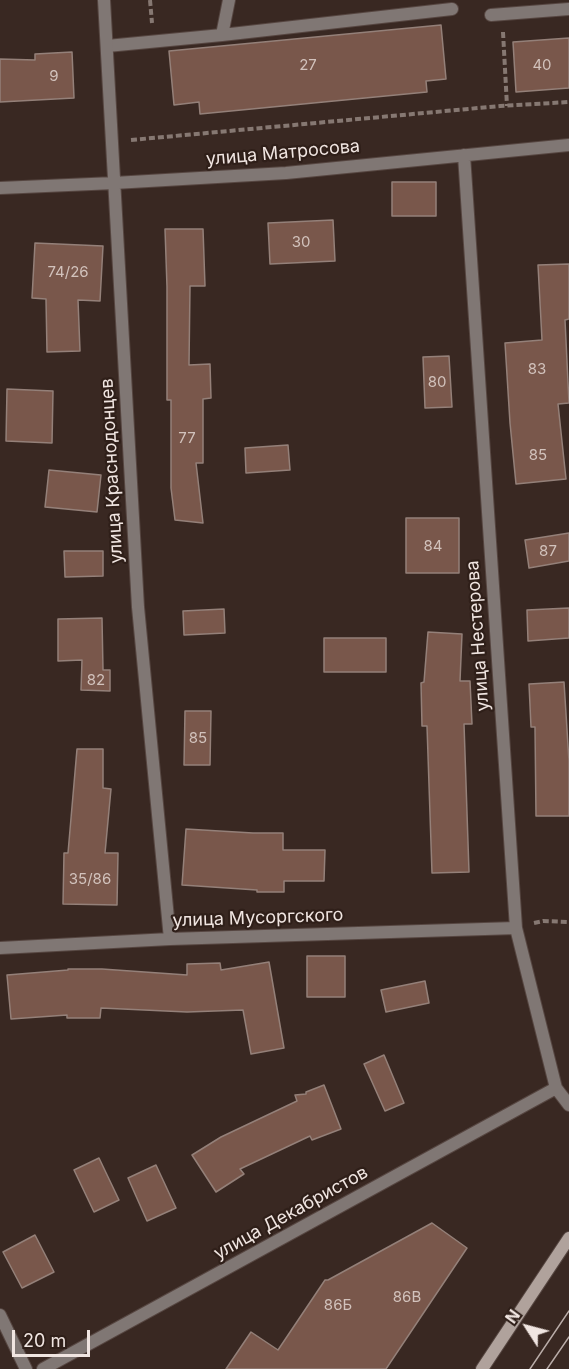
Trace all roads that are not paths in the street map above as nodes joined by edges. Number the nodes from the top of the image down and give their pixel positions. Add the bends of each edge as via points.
1 (104, 0) edge
2 (229, 0) edge
3 (452, 9) dead end
4 (569, 9) edge
5 (496, 14) road end
6 (222, 35) junction
7 (107, 46) junction
8 (569, 144) edge
9 (464, 155) junction
10 (114, 183) junction
11 (0, 188) edge
12 (516, 928) junction
13 (170, 939) junction
14 (0, 948) edge
15 (556, 1088) junction
16 (569, 1105) edge
17 (569, 1238) edge
18 (0, 1315) edge
19 (26, 1369) edge
20 (43, 1369) edge
21 (482, 1369) edge

1 - 7 street, улица Краснодонцев
2 - 6 street
3 - 6 street
4 - 5 street
6 - 7 street
7 - 10 street, улица Краснодонцев
8 - 9 street, улица Матросова
9 - 10 street, улица Матросова via 286,173
9 - 12 street, улица Нестерова
10 - 11 street, улица Матросова
10 - 13 street, улица Краснодонцев via 138,607
12 - 13 street, улица Мусоргского
12 - 15 street, улица Нестерова
13 - 14 street, улица Мусоргского
15 - 16 street, улица Нестерова
15 - 20 street, улица Декабристов
17 - 21 main road
18 - 19 street

